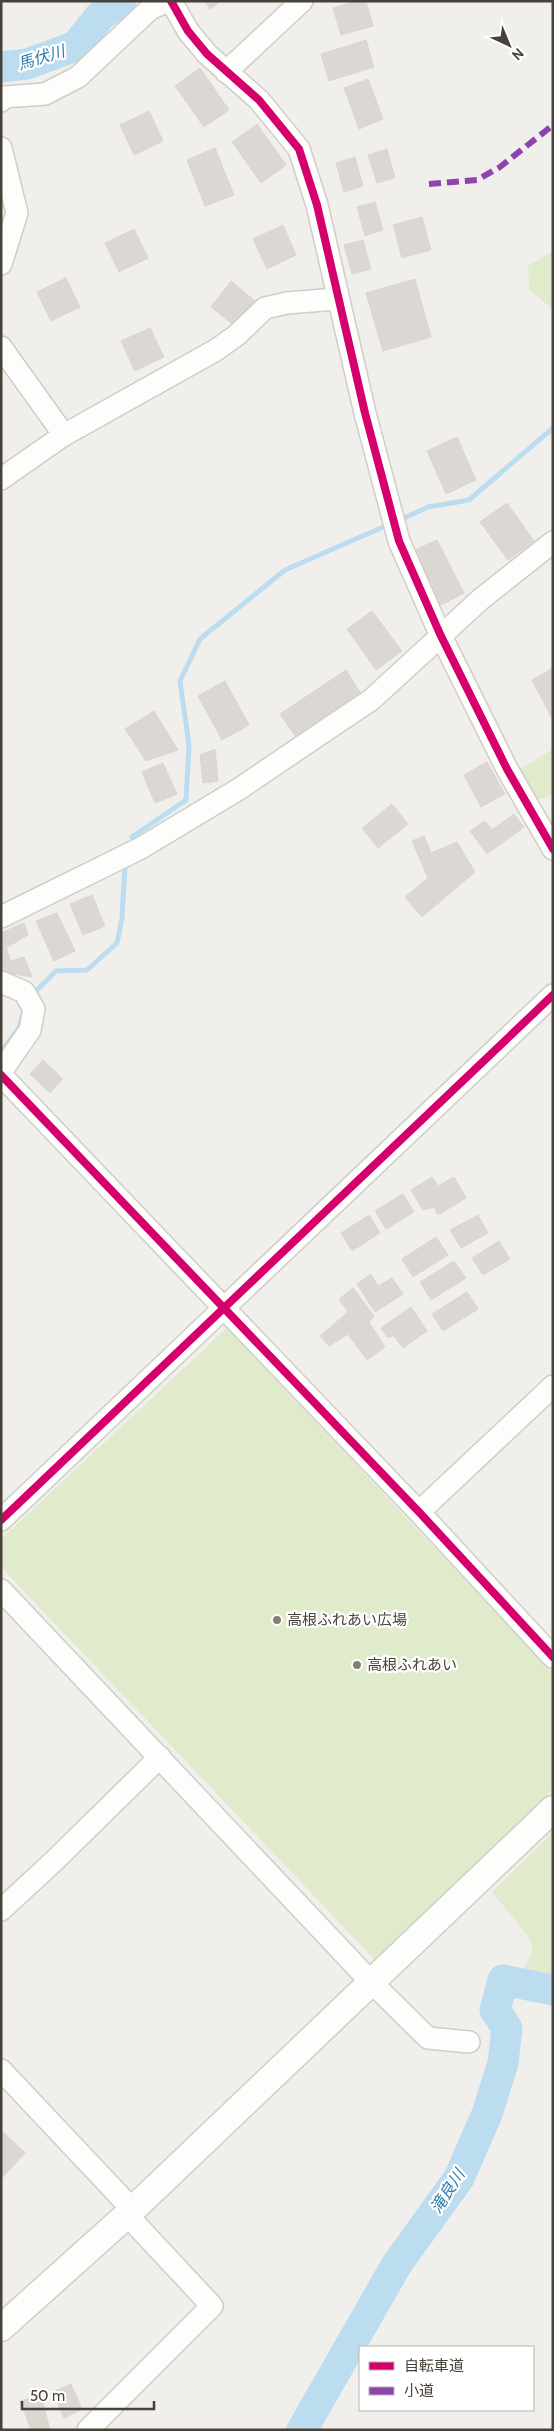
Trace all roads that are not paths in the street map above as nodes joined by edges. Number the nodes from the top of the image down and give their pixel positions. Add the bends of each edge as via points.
1 (169, 1) edge
2 (302, 1) edge
3 (226, 72) junction
4 (1, 100) edge
5 (1, 148) edge
6 (1, 264) edge
7 (337, 299) junction
8 (1, 347) edge
9 (64, 435) junction
10 (1, 479) edge
11 (553, 542) edge
12 (440, 634) junction
13 (553, 849) edge
14 (1, 917) edge
15 (1, 982) edge
16 (553, 995) edge
17 (1, 1073) edge
18 (222, 1308) junction
19 (553, 1386) edge
20 (418, 1512) junction
21 (1, 1520) edge
22 (1, 1590) edge
23 (553, 1657) edge
24 (160, 1757) junction
25 (553, 1810) edge
26 (1, 1910) edge
27 (372, 1983) junction
28 (469, 2042) dead end
29 (1, 2070) edge
30 (129, 2212) junction
31 (1, 2328) edge
32 (88, 2430) edge

1 - 3 street via 188,31
1 - 4 street via 150,9 78,77 45,94 4,97
2 - 3 street
3 - 7 street via 259,100 299,149 317,205
5 - 6 street via 17,213
7 - 9 street via 265,308 216,350
7 - 12 street via 399,541
8 - 9 street
9 - 10 street
11 - 12 street
12 - 13 street via 507,769
12 - 14 street via 371,700 239,789 141,848
15 - 17 street via 29,1000 30,1030
16 - 18 street
17 - 18 street
18 - 20 street
18 - 21 street
19 - 20 street
20 - 23 street
22 - 24 street
24 - 26 street
24 - 27 street
25 - 27 street
27 - 28 street via 428,2038
27 - 30 street
29 - 30 street
30 - 31 street
30 - 32 street via 212,2306

